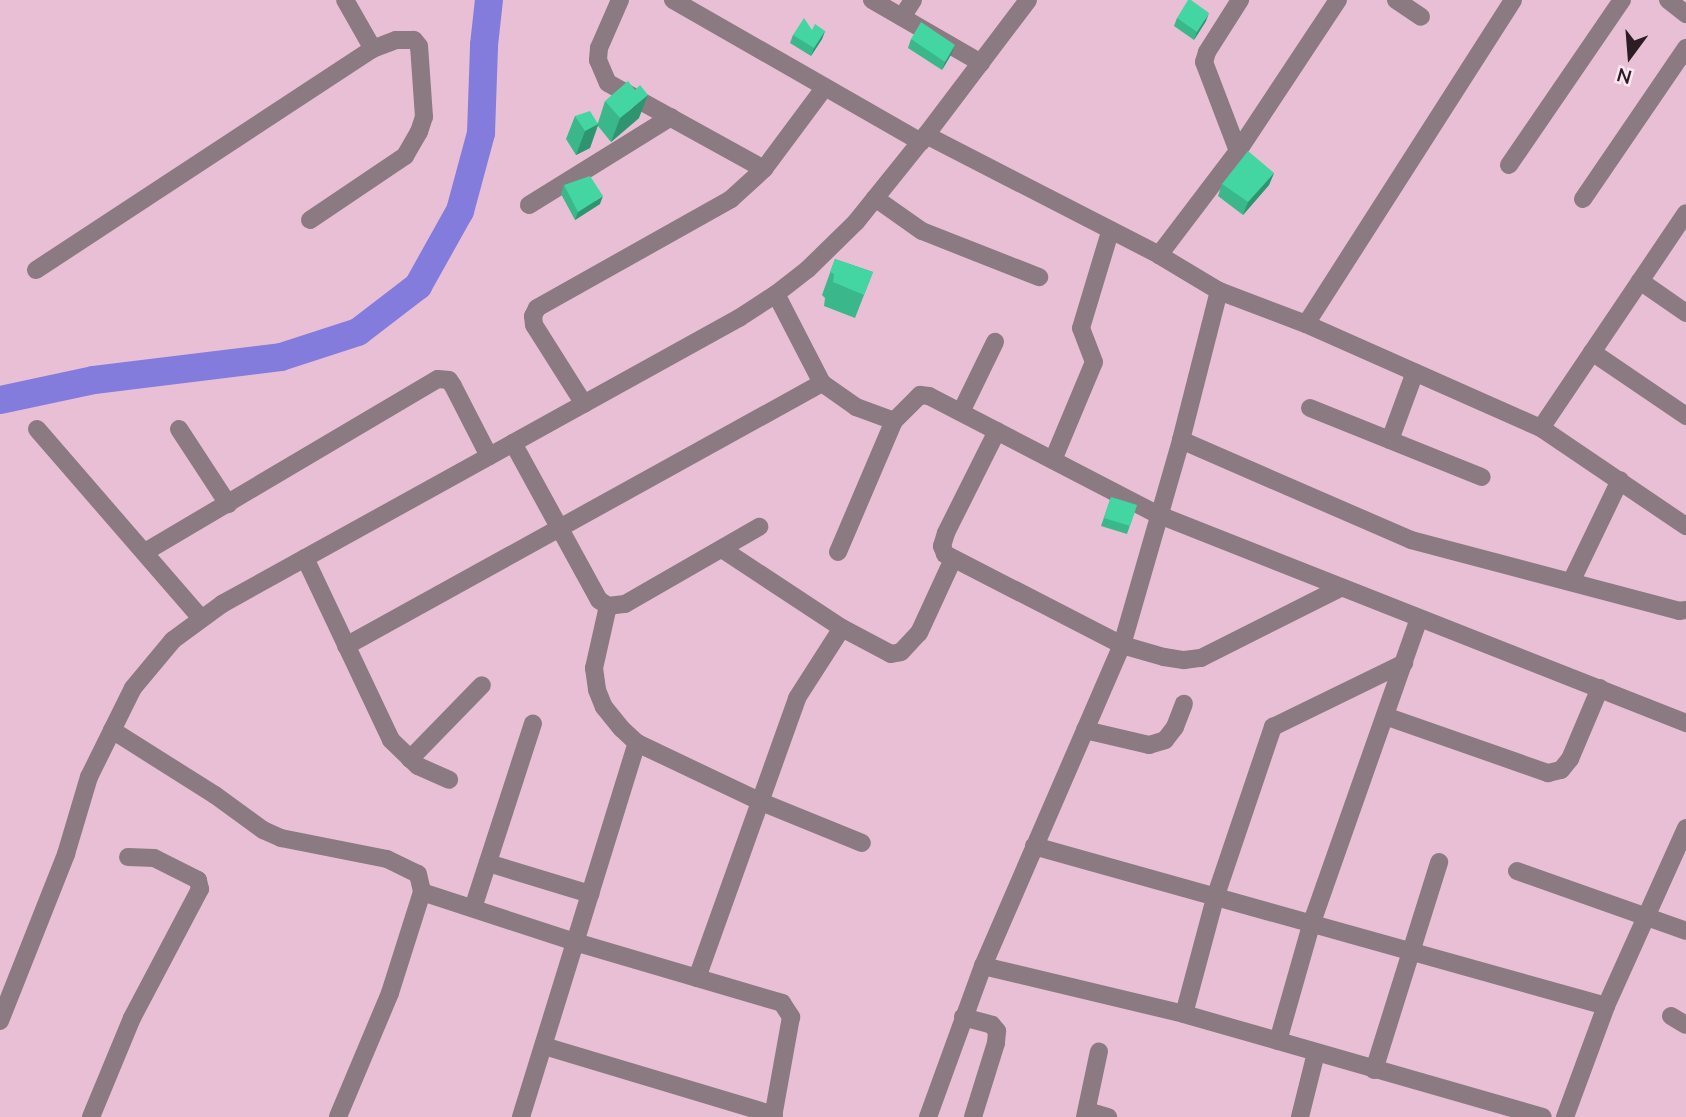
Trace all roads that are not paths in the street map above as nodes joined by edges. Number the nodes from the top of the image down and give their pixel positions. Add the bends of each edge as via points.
1 (345, 0) edge
2 (620, 0) edge
3 (872, 0) edge
4 (914, 0) edge
5 (1028, 0) edge
6 (1241, 0) edge
7 (1338, 0) edge
8 (1396, 0) edge
9 (1513, 0) edge
10 (1622, 0) edge
11 (1668, 0) edge
12 (681, 2) edge
13 (1686, 14) edge
14 (902, 17) junction
15 (1421, 17) dead end
16 (1686, 48) edge
17 (373, 49) junction
18 (981, 63) junction
19 (825, 87) junction
20 (671, 117) junction
21 (924, 139) junction
22 (1238, 151) junction
23 (1509, 165) dead end
24 (764, 169) junction
25 (875, 198) junction
26 (1583, 199) dead end
27 (529, 205) dead end
28 (1685, 216) edge
29 (310, 220) dead end
30 (1110, 232) junction
31 (1159, 255) junction
32 (36, 270) dead end
33 (1040, 277) dead end
34 (1640, 281) junction
35 (1219, 291) junction
36 (776, 294) junction
37 (1686, 313) edge
38 (1306, 324) junction
39 (995, 342) dead end
40 (1592, 352) junction
41 (1415, 372) junction
42 (822, 383) junction
43 (584, 404) junction
44 (1310, 408) dead end
45 (961, 412) junction
46 (1686, 416) edge
47 (894, 421) junction
48 (1541, 428) junction
49 (37, 429) dead end
50 (179, 429) dead end
51 (997, 430) junction
52 (1181, 440) junction
53 (1390, 440) junction
54 (513, 443) junction
55 (489, 456) junction
56 (1053, 460) junction
57 (1482, 477) dead end
58 (1620, 480) junction
59 (228, 503) junction
60 (1159, 515) junction
61 (558, 526) junction
62 (1686, 526) edge
63 (759, 527) dead end
64 (722, 549) junction
65 (145, 552) junction
66 (838, 552) dead end
67 (305, 558) junction
68 (953, 559) junction
69 (1571, 582) junction
70 (1340, 588) junction
71 (608, 606) junction
72 (1686, 610) edge
73 (201, 617) junction
74 (1419, 619) junction
75 (842, 628) junction
76 (1122, 645) junction
77 (346, 646) junction
78 (1404, 663) junction
79 (482, 685) dead end
80 (1600, 688) junction
81 (1184, 704) dead end
82 (1385, 716) junction
83 (533, 723) dead end
84 (1686, 723) edge
85 (112, 730) junction
86 (1085, 730) junction
87 (637, 743) junction
88 (410, 759) junction
89 (449, 780) dead end
90 (760, 801) junction
91 (1686, 828) edge
92 (862, 843) dead end
93 (1034, 846) junction
94 (128, 857) dead end
95 (1438, 862) dead end
96 (488, 863) junction
97 (1517, 871) dead end
98 (422, 892) junction
99 (590, 894) junction
100 (1215, 898) junction
101 (473, 908) junction
102 (1646, 918) junction
103 (1311, 925) junction
104 (1686, 931) edge
105 (575, 942) junction
106 (1409, 953) junction
107 (983, 966) junction
108 (696, 978) junction
109 (1606, 1006) junction
110 (1184, 1014) junction
111 (963, 1017) junction
112 (0, 1021) edge
113 (1278, 1041) junction
114 (544, 1046) junction
115 (1099, 1051) dead end
116 (1317, 1053) junction
117 (1374, 1070) junction
118 (1086, 1114) edge
119 (774, 1116) edge
120 (91, 1117) edge
121 (338, 1117) edge
122 (520, 1117) edge
123 (928, 1117) edge
124 (973, 1117) edge
125 (1108, 1117) edge
126 (1300, 1117) edge
127 (1544, 1117) edge
128 (1564, 1117) edge

1 - 17 street
2 - 20 street via 599,48 601,72 608,83
3 - 14 street
4 - 14 street
5 - 18 street
6 - 22 street via 1204,62
7 - 22 street
8 - 15 street
9 - 38 street
10 - 23 street
11 - 13 street
12 - 19 street
14 - 18 street
16 - 26 street
17 - 29 street via 396,40 414,40 419,46 424,117 419,132 405,156
17 - 32 street
18 - 21 street
19 - 21 street
19 - 24 street
20 - 24 street
20 - 27 street
21 - 25 street
21 - 30 street
22 - 31 street
24 - 43 street via 731,199 537,308 534,325
25 - 33 street via 922,231
25 - 36 street via 808,269
28 - 34 street
30 - 31 street
30 - 56 street via 1081,328 1094,362
31 - 35 street
34 - 37 street
34 - 40 street
35 - 38 street
35 - 52 street
36 - 42 street
36 - 43 street
38 - 41 street
39 - 45 street
40 - 46 street
40 - 48 street
41 - 48 street
41 - 53 street
42 - 47 street via 856,407
42 - 61 street
43 - 54 street
44 - 53 street
45 - 47 street via 920,395
45 - 51 street
47 - 66 street
48 - 58 street
49 - 65 street
50 - 59 street
51 - 56 street
51 - 68 street via 946,533 942,546
52 - 60 street
52 - 69 street via 1412,540
53 - 57 street
54 - 55 street
54 - 61 street
55 - 59 street via 453,386 449,380 438,379
55 - 67 street
56 - 60 street
58 - 62 street
58 - 69 street
59 - 65 street
60 - 70 street
60 - 76 street
61 - 71 street via 599,600
61 - 77 street
63 - 64 street
64 - 71 street via 625,604
64 - 75 street
65 - 73 street
67 - 73 street
67 - 77 street
68 - 75 street via 919,633 901,652 877,649
68 - 76 street
69 - 72 street
70 - 74 street
70 - 76 street via 1201,658 1164,657
71 - 87 street via 594,668 597,690 604,707
73 - 85 street via 173,640 133,688
74 - 78 street
74 - 80 street
75 - 90 street via 797,698
76 - 86 street
77 - 88 street via 391,740
78 - 82 street
78 - 100 street via 1273,727
79 - 88 street
80 - 82 street via 1570,759 1561,770 1548,773
80 - 84 street
81 - 86 street via 1165,740 1149,745
82 - 103 street
83 - 96 street
85 - 98 street via 263,830 407,866 418,874
85 - 112 street via 89,777 66,854
86 - 93 street
87 - 90 street
87 - 99 street
88 - 89 street
90 - 92 street
90 - 108 street
91 - 102 street
93 - 100 street
93 - 107 street
94 - 120 street via 154,859 198,880 200,889 132,1018
95 - 106 street
96 - 99 street
96 - 101 street
97 - 102 street
98 - 101 street
98 - 121 street via 390,993
99 - 105 street
100 - 103 street
100 - 110 street
101 - 105 street
102 - 104 street
102 - 109 street
103 - 106 street
103 - 113 street
105 - 108 street
105 - 114 street
106 - 109 street
106 - 117 street
107 - 110 street
107 - 111 street
108 - 119 street via 782,1003 791,1017
109 - 128 street
110 - 113 street
111 - 123 street
111 - 124 street via 992,1025 997,1031
113 - 116 street
114 - 119 street
114 - 122 street
115 - 118 street
116 - 117 street
116 - 126 street
117 - 127 street
118 - 125 street

